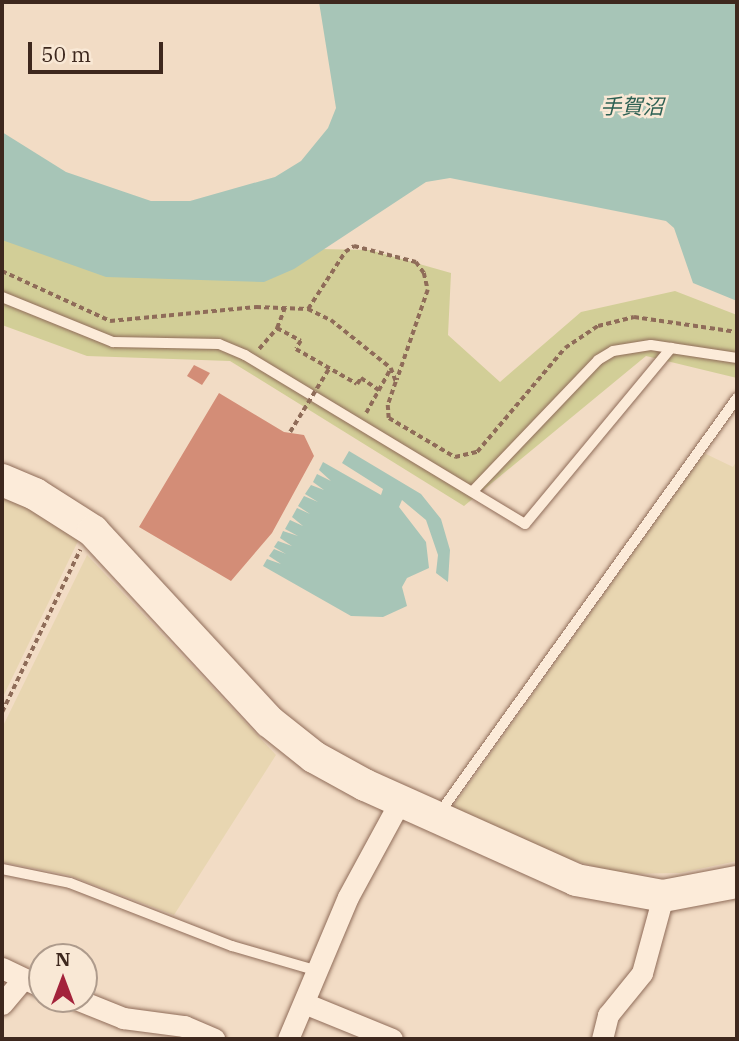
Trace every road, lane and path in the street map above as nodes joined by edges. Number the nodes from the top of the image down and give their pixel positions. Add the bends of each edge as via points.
1 (2, 271) edge
2 (2, 297) edge
3 (285, 307) junction
4 (308, 309) junction
5 (276, 328) junction
6 (737, 332) edge
7 (263, 344) dead end
8 (671, 348) junction
9 (737, 358) edge
10 (330, 367) junction
11 (391, 368) junction
12 (396, 382) junction
13 (379, 390) junction
14 (737, 398) edge
15 (370, 407) dead end
16 (290, 432) dead end
17 (2, 480) edge
18 (473, 491) junction
19 (93, 531) junction
20 (2, 712) edge
21 (399, 803) junction
22 (437, 817) junction
23 (2, 869) edge
24 (737, 881) edge
25 (663, 896) junction
26 (2, 968) edge
27 (318, 971) junction
28 (28, 982) edge
29 (28, 987) edge
30 (304, 1003) junction
31 (2, 1004) edge
32 (98, 1008) edge
33 (214, 1039) edge
34 (288, 1039) edge
35 (392, 1039) edge
36 (602, 1039) edge

1 - 3 path via 110,321
2 - 18 lane via 113,342 219,344 236,351
3 - 4 path
3 - 5 path
4 - 11 path via 331,320
4 - 12 path via 345,252 354,246 416,262 428,290
5 - 7 path
5 - 10 path via 301,341 296,349
6 - 12 path via 634,317 598,326 565,348 477,452 455,457 389,418
8 - 9 lane
8 - 18 lane via 635,345 598,360
8 - 18 lane via 525,524
10 - 13 path via 357,384 361,378
10 - 16 path, bridge
11 - 12 path
11 - 13 path
13 - 15 path
14 - 22 lane
17 - 19 street via 35,494
19 - 20 path
19 - 21 street via 270,722 314,757
21 - 22 street
21 - 27 street via 348,897
22 - 25 street via 576,880
23 - 27 lane via 70,883 232,946
24 - 25 street
25 - 36 street via 642,973 608,1015
26 - 28 street
27 - 30 street
29 - 31 street
30 - 34 street
30 - 35 street
32 - 33 street via 123,1018 184,1026

